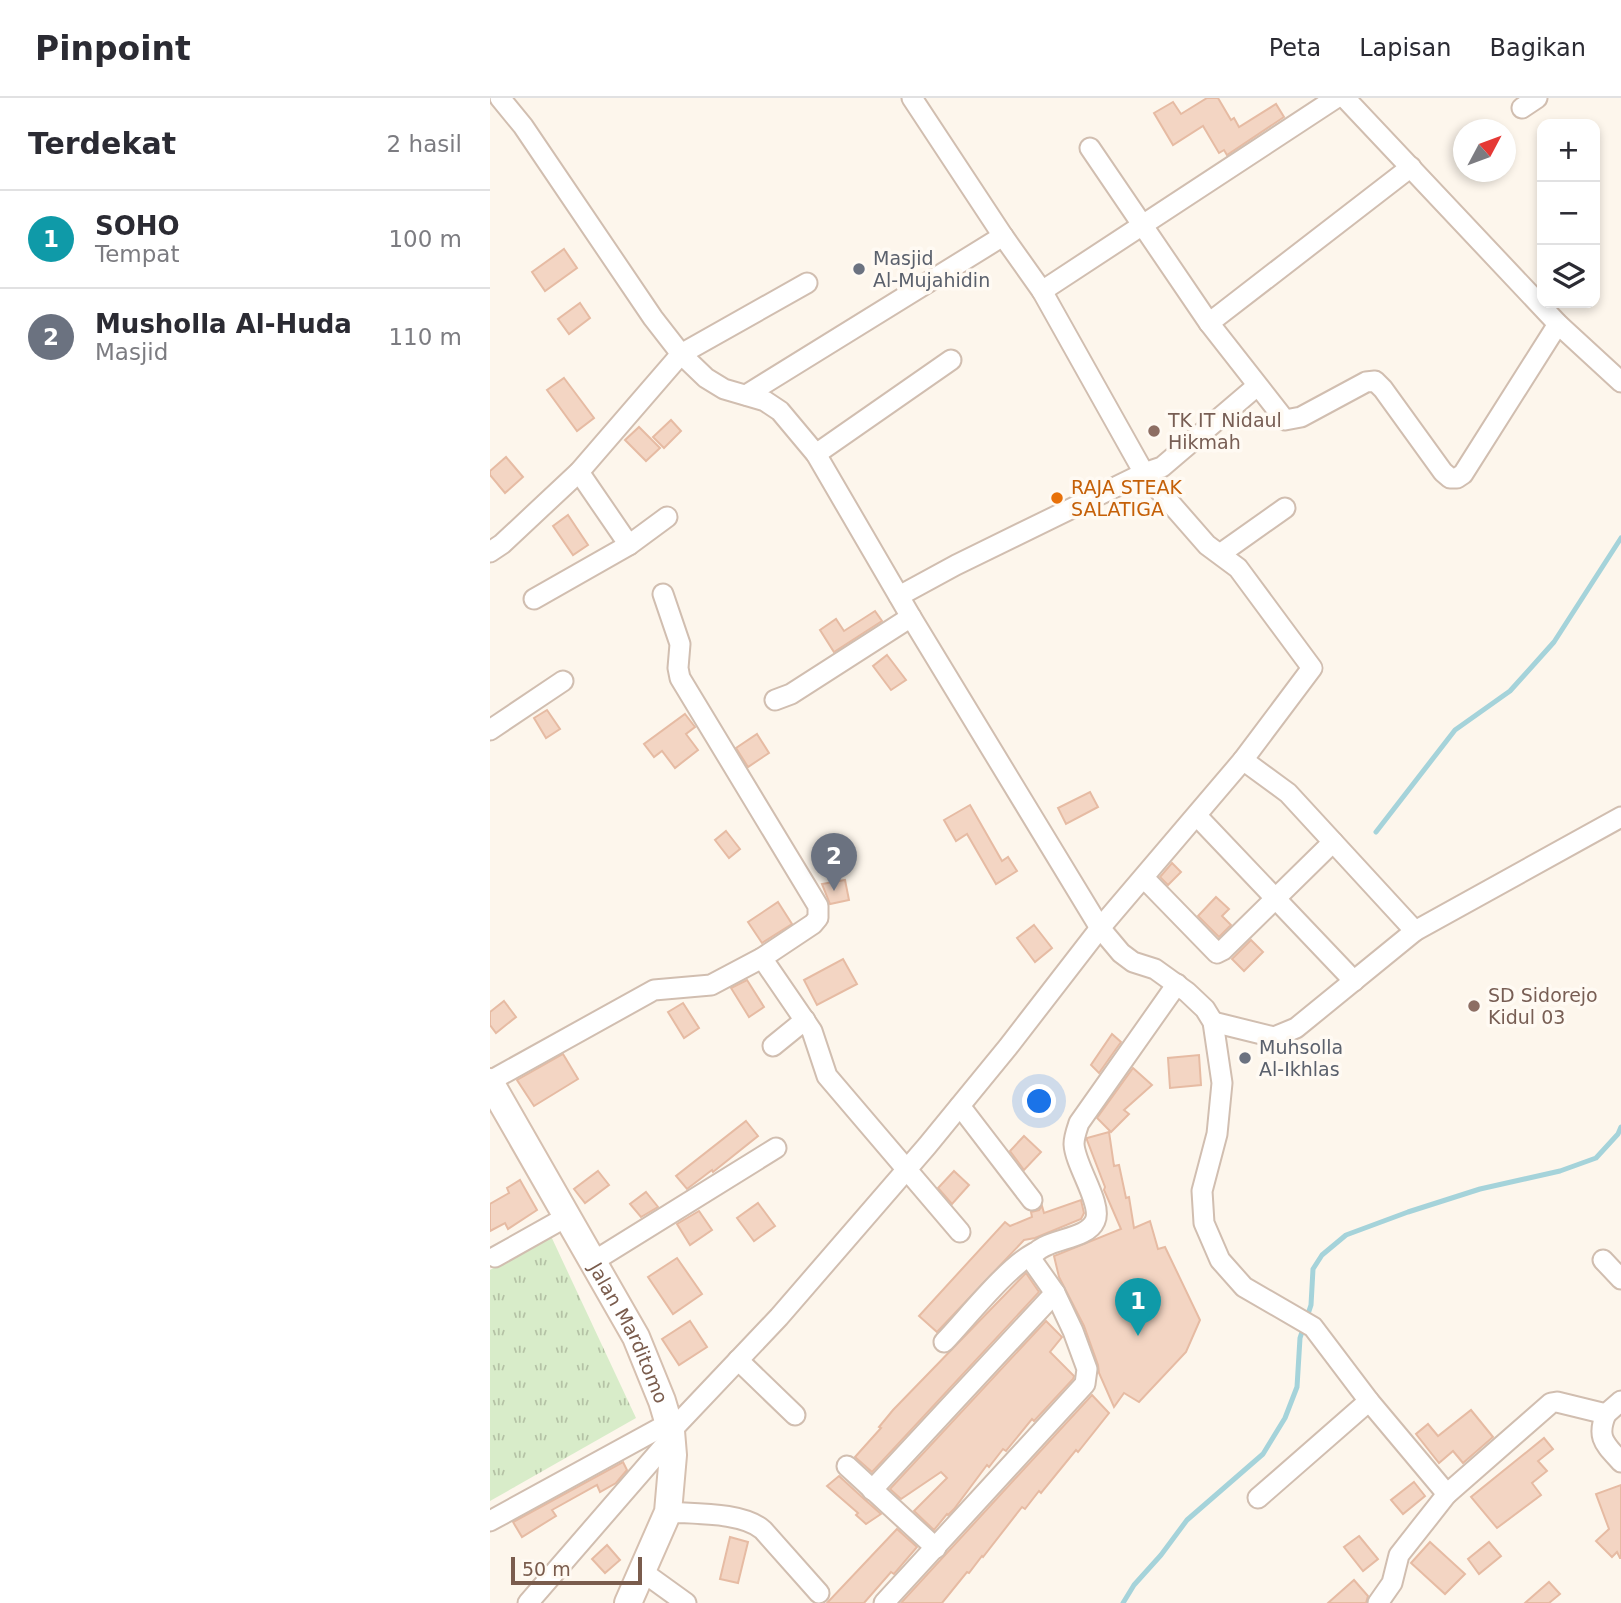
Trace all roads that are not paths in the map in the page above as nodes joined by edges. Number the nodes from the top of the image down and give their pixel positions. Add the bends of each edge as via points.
1 (500, 98) edge
2 (912, 98) edge
3 (1346, 99) edge
4 (1090, 148) dead end
5 (1411, 167) junction
6 (1141, 225) junction
7 (1003, 236) junction
8 (807, 283) dead end
9 (1042, 291) junction
10 (1209, 323) junction
11 (1558, 324) junction
12 (681, 354) junction
13 (951, 360) dead end
14 (1621, 382) edge
15 (1257, 386) junction
16 (746, 395) junction
17 (816, 454) junction
18 (579, 472) junction
19 (1144, 473) junction
20 (1285, 508) dead end
21 (667, 517) dead end
22 (629, 545) junction
23 (490, 552) edge
24 (1220, 554) junction
25 (663, 594) dead end
26 (899, 596) junction
27 (534, 599) dead end
28 (911, 617) junction
29 (563, 681) dead end
30 (775, 700) dead end
31 (490, 730) edge
32 (1243, 760) junction
33 (1197, 816) junction
34 (1621, 817) edge
35 (1333, 842) junction
36 (1144, 878) junction
37 (1275, 898) junction
38 (1100, 928) junction
39 (1415, 931) junction
40 (762, 958) junction
41 (1354, 981) junction
42 (1177, 984) junction
43 (805, 1020) junction
44 (1213, 1023) junction
45 (773, 1046) dead end
46 (490, 1082) edge
47 (960, 1106) junction
48 (776, 1148) dead end
49 (907, 1168) junction
50 (1032, 1200) dead end
51 (568, 1216) junction
52 (960, 1232) dead end
53 (1034, 1253) junction
54 (495, 1257) dead end
55 (1603, 1260) dead end
56 (594, 1261) junction
57 (1621, 1279) edge
58 (1055, 1293) junction
59 (944, 1342) dead end
60 (738, 1360) junction
61 (1369, 1401) junction
62 (1621, 1401) edge
63 (1606, 1413) junction
64 (794, 1415) dead end
65 (670, 1431) junction
66 (1621, 1462) edge
67 (847, 1466) dead end
68 (872, 1490) junction
69 (1447, 1494) junction
70 (1258, 1497) dead end
71 (668, 1512) junction
72 (490, 1521) edge
73 (936, 1548) junction
74 (643, 1572) junction
75 (819, 1593) dead end
76 (528, 1603) edge
77 (628, 1603) edge
78 (687, 1603) edge
79 (884, 1603) edge
80 (1378, 1603) edge

1 - 12 street
2 - 7 street
3 - 5 street
3 - 6 street
4 - 6 street
5 - 10 street
5 - 11 street
6 - 9 street
6 - 10 street
7 - 9 street
7 - 16 street
8 - 12 street
9 - 19 street
10 - 15 street
11 - 14 street
11 - 15 street via 1463,474 1454,479 1443,472 1375,381 1289,421
12 - 16 street via 715,384
12 - 18 street
13 - 17 street
15 - 19 street via 1162,467
16 - 17 street via 780,411
17 - 26 street
18 - 22 street
18 - 23 street
19 - 24 street
19 - 26 street
20 - 24 street
21 - 22 street
22 - 27 street
24 - 32 street via 1238,568 1312,669
25 - 40 street via 681,646 680,678 818,906 813,925
26 - 28 street
28 - 30 street
28 - 38 street
29 - 31 street
32 - 33 street
32 - 35 street via 1288,793
33 - 36 street
33 - 37 street
34 - 39 street
35 - 37 street
35 - 39 street
36 - 37 street via 1217,953
36 - 38 street
37 - 41 street
38 - 42 street via 1133,962 1155,969
38 - 47 street
39 - 41 street
40 - 43 street
40 - 46 street via 711,985 654,990
41 - 44 street via 1296,1028 1274,1037
42 - 44 street via 1205,1009
42 - 53 street via 1079,1123 1074,1142 1078,1165 1096,1207 1095,1221 1088,1230
43 - 45 street
43 - 49 street via 827,1076
44 - 61 street via 1222,1083 1217,1134 1202,1191 1204,1223 1220,1260 1244,1287 1313,1326
46 - 51 street, Jalan Marditomo
47 - 49 street
47 - 50 street
48 - 56 street
49 - 52 street
49 - 60 street
51 - 54 street
51 - 56 street, Jalan Marditomo
53 - 58 street via 1033,1263
53 - 59 street
55 - 57 street
56 - 65 street, Jalan Marditomo via 636,1337
58 - 68 street
58 - 73 street via 1087,1369 1085,1384
60 - 64 street
60 - 65 street
61 - 69 street
61 - 70 street
62 - 63 street
63 - 66 street via 1602,1437
63 - 69 street via 1551,1403
65 - 71 street, Jalan Marditomo via 673,1455
65 - 72 street
65 - 76 street
67 - 68 street
68 - 73 street
69 - 80 street via 1399,1555 1392,1583
71 - 74 street, Jalan Marditomo
71 - 75 street via 755,1524
73 - 79 street
74 - 77 street, Jalan Marditomo
74 - 78 street

